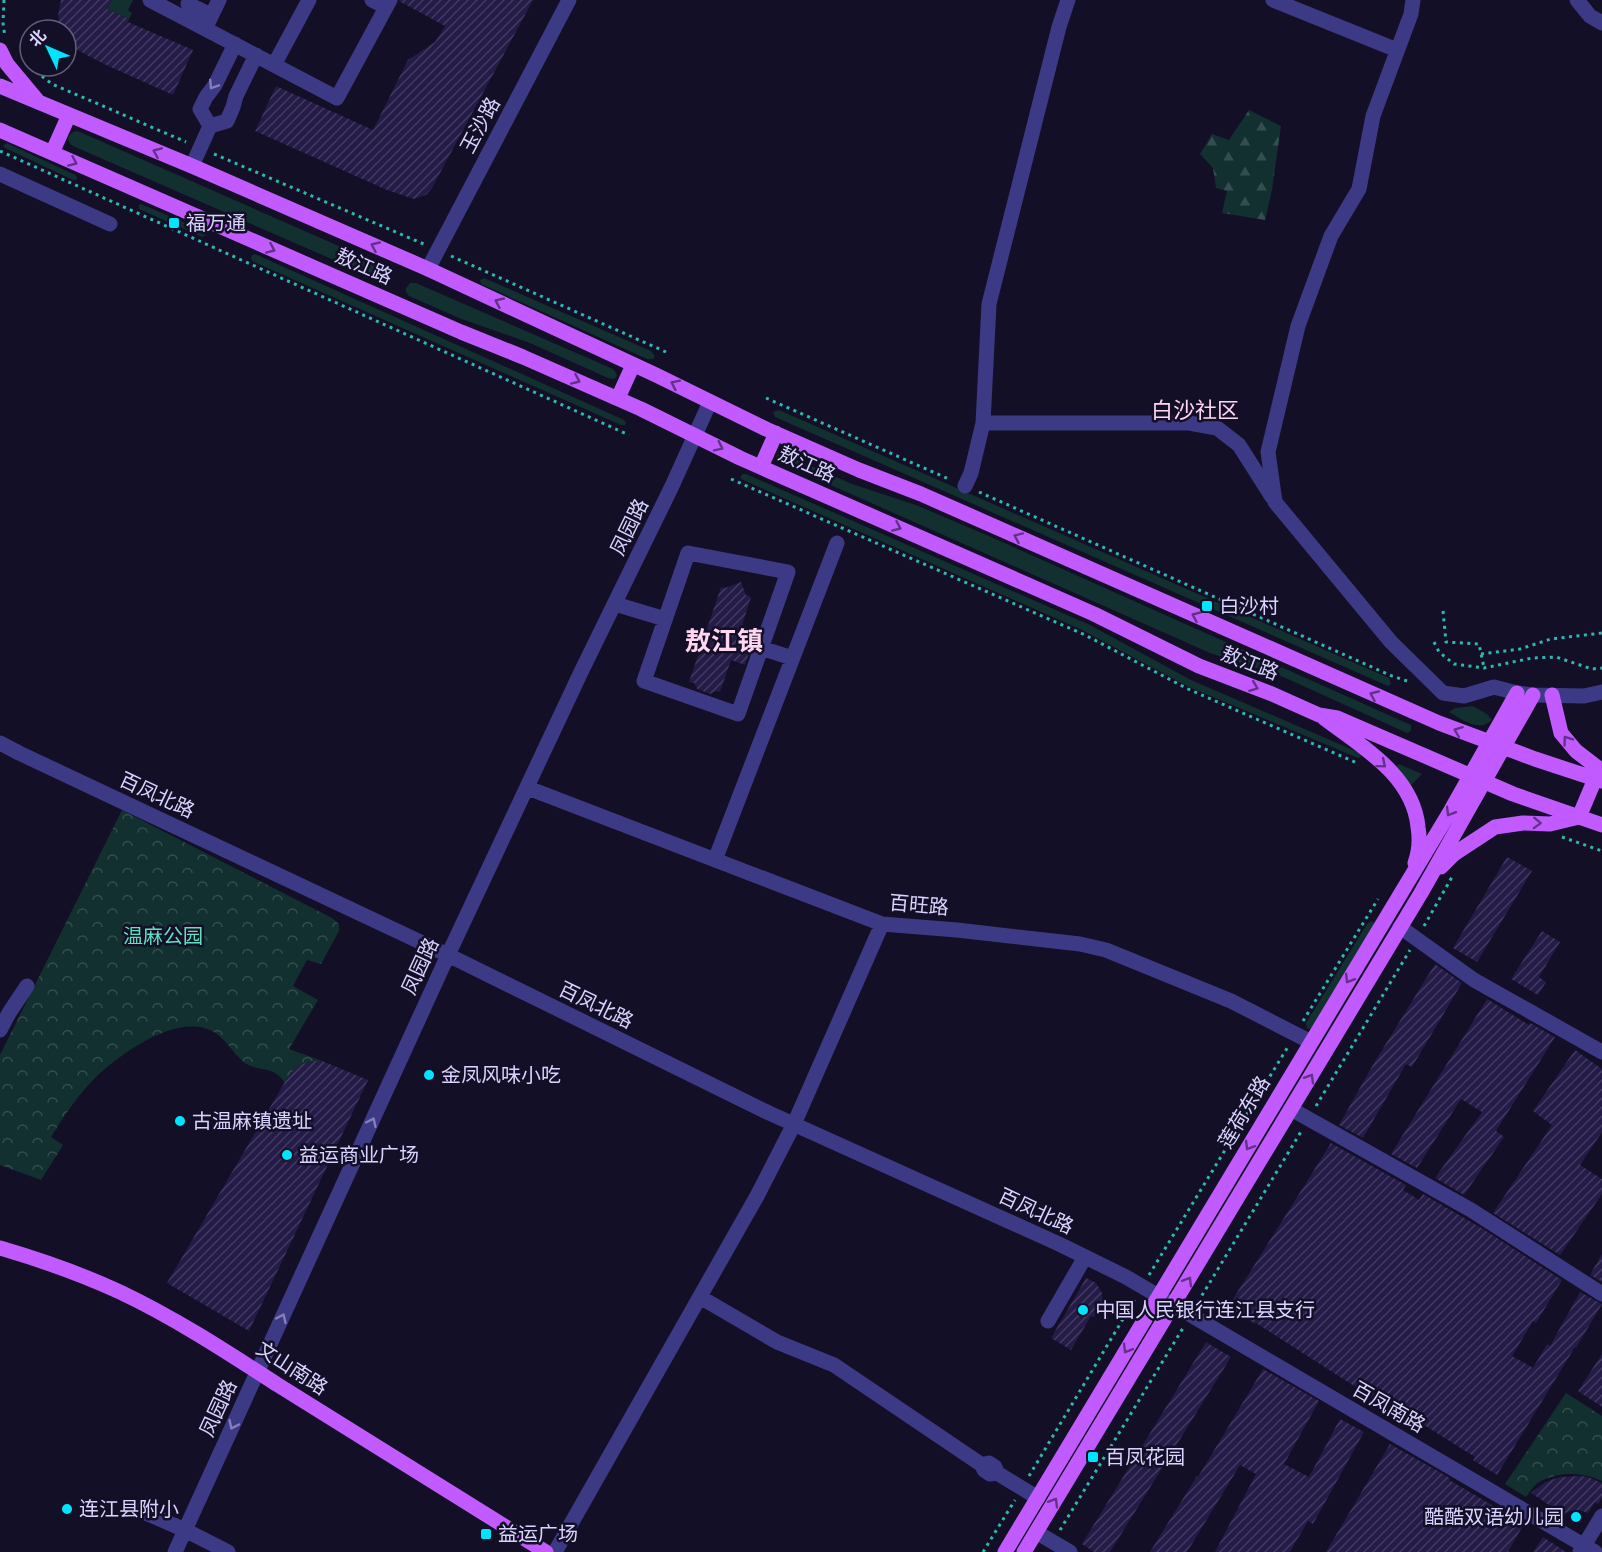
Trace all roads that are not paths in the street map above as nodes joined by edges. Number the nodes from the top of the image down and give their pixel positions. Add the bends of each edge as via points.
1 (150, 0) edge
2 (219, 0) edge
3 (309, 0) edge
4 (372, 0) edge
5 (569, 0) edge
6 (1068, 0) edge
7 (1273, 0) edge
8 (1413, 0) edge
9 (1577, 0) edge
10 (188, 3) dead end
11 (388, 4) edge
12 (208, 22) junction
13 (1602, 23) edge
14 (235, 44) junction
15 (4, 46) edge
16 (1397, 50) junction
17 (256, 55) junction
18 (274, 65) junction
19 (0, 86) edge
20 (39, 102) junction
21 (69, 115) junction
22 (210, 126) junction
23 (0, 130) edge
24 (0, 138) edge
25 (19, 138) junction
26 (52, 153) junction
27 (192, 166) junction
28 (0, 174) edge
29 (110, 224) dead end
30 (428, 269) junction
31 (633, 365) junction
32 (618, 398) junction
33 (710, 402) junction
34 (983, 423) junction
35 (776, 434) junction
36 (694, 435) junction
37 (761, 467) junction
38 (965, 486) road end
39 (1275, 502) junction
40 (837, 543) dead end
41 (615, 604) junction
42 (665, 619) junction
43 (761, 648) junction
44 (792, 658) junction
45 (1602, 692) edge
46 (1517, 693) junction
47 (1533, 694) junction
48 (1551, 695) junction
49 (1319, 715) junction
50 (0, 743) edge
51 (1496, 745) junction
52 (1600, 777) edge
53 (1478, 778) junction
54 (528, 788) junction
55 (1579, 817) junction
56 (1602, 825) edge
57 (715, 861) junction
58 (1406, 885) junction
59 (1421, 893) junction
60 (882, 924) junction
61 (1400, 927) junction
62 (448, 955) junction
63 (27, 986) dead end
64 (0, 1030) edge
65 (1311, 1042) junction
66 (1602, 1052) edge
67 (1292, 1109) junction
68 (794, 1124) junction
69 (0, 1248) edge
70 (1084, 1257) junction
71 (1602, 1294) edge
72 (1158, 1296) junction
73 (700, 1297) junction
74 (1173, 1305) junction
75 (1048, 1321) dead end
76 (258, 1371) junction
77 (1038, 1498) junction
78 (139, 1509) dead end
79 (1602, 1516) edge
80 (185, 1530) junction
81 (1036, 1532) junction
82 (1586, 1550) edge
83 (175, 1552) edge
84 (228, 1552) edge
85 (546, 1552) edge
86 (555, 1552) edge
87 (1005, 1552) edge
88 (1024, 1552) edge
89 (1070, 1552) edge

1 - 12 street
2 - 12 street
3 - 18 street
4 - 11 street
5 - 30 street, 玉沙路
6 - 34 street via 989,304
7 - 16 street
8 - 16 street
9 - 13 street
10 - 12 street
11 - 18 street via 337,98
12 - 14 street
14 - 17 street
14 -> 22 street via 200,109
15 - 20 main road via 7,64
16 - 39 street via 1373,116 1359,189 1331,236 1298,326 1268,452
17 - 18 street
17 - 22 street via 226,121
19 - 20 main road, 敖江路
20 - 21 main road, 敖江路
21 - 26 main road
27 -> 21 main road, 敖江路
22 - 27 street
23 - 25 main road, 敖江路
24 - 25 main road
25 - 26 main road, 敖江路
26 -> 32 main road, 敖江路
30 -> 27 main road, 敖江路
28 - 29 street
31 -> 30 main road, 敖江路
31 - 32 main road
33 -> 31 main road, 敖江路
32 - 36 main road, 敖江路
33 - 35 main road, 敖江路
33 - 36 street, 凤园路
34 - 38 street
34 - 39 street via 1189,423 1217,428 1239,445
35 - 37 main road
51 -> 35 main road, 敖江路
36 -> 37 main road, 敖江路
36 - 41 street, 凤园路
37 -> 49 main road, 敖江路 via 1094,614 1199,666
39 - 46 street via 1391,642 1443,693 1464,696 1494,687
40 - 44 street
41 - 42 street
41 - 54 street, 凤园路
42 - 43 street via 644,681 738,714
42 - 43 street via 688,553 788,572
43 - 44 street
44 - 57 street
45 - 48 street
46 - 47 street
46 - 51 main road, 莲荷东路
47 - 48 street
47 - 51 main road, 莲荷东路
52 -> 48 main road via 1561,733
49 - 53 main road, 敖江路 via 1337,717
49 -> 58 main road via 1387,767 1411,798 1420,839
50 - 62 street, 百凤北路
51 - 52 main road, 敖江路
51 - 53 main road, 莲荷东路
52 - 55 main road
53 - 55 main road, 敖江路
53 -> 58 main road, 莲荷东路
53 - 59 main road, 莲荷东路
54 - 57 street, 百旺路
54 - 62 street, 凤园路
55 - 56 main road, 敖江路
59 -> 55 main road via 1454,854 1495,827 1550,824
57 - 60 street, 百旺路
58 -> 65 main road, 莲荷东路
59 - 61 main road, 莲荷东路
60 - 65 street, 百旺路 via 1106,950 1231,1001
60 - 68 street
61 - 66 street via 1474,980
67 -> 61 main road, 莲荷东路
62 - 68 street, 百凤北路
76 -> 62 street, 凤园路
63 - 64 street
65 -> 72 main road, 莲荷东路
67 - 71 street via 1472,1210
74 -> 67 main road, 莲荷东路
68 - 70 street, 百凤北路
68 - 73 street
69 - 76 main road, 文山南路 via 121,1293
70 - 72 street, 百凤北路
70 - 75 street
72 - 74 street, 百凤北路
72 -> 77 main road, 莲荷东路
73 - 77 street via 777,1342 834,1365 990,1474 997,1473
73 - 86 street
81 -> 74 main road, 莲荷东路
74 - 82 street, 百凤南路
76 -> 80 street, 凤园路
76 - 85 main road, 文山南路
77 - 87 main road, 莲荷东路
78 - 80 street
79 - 82 street
80 - 83 street, 凤园路
80 - 84 street
81 - 88 main road, 莲荷东路
81 - 89 street

